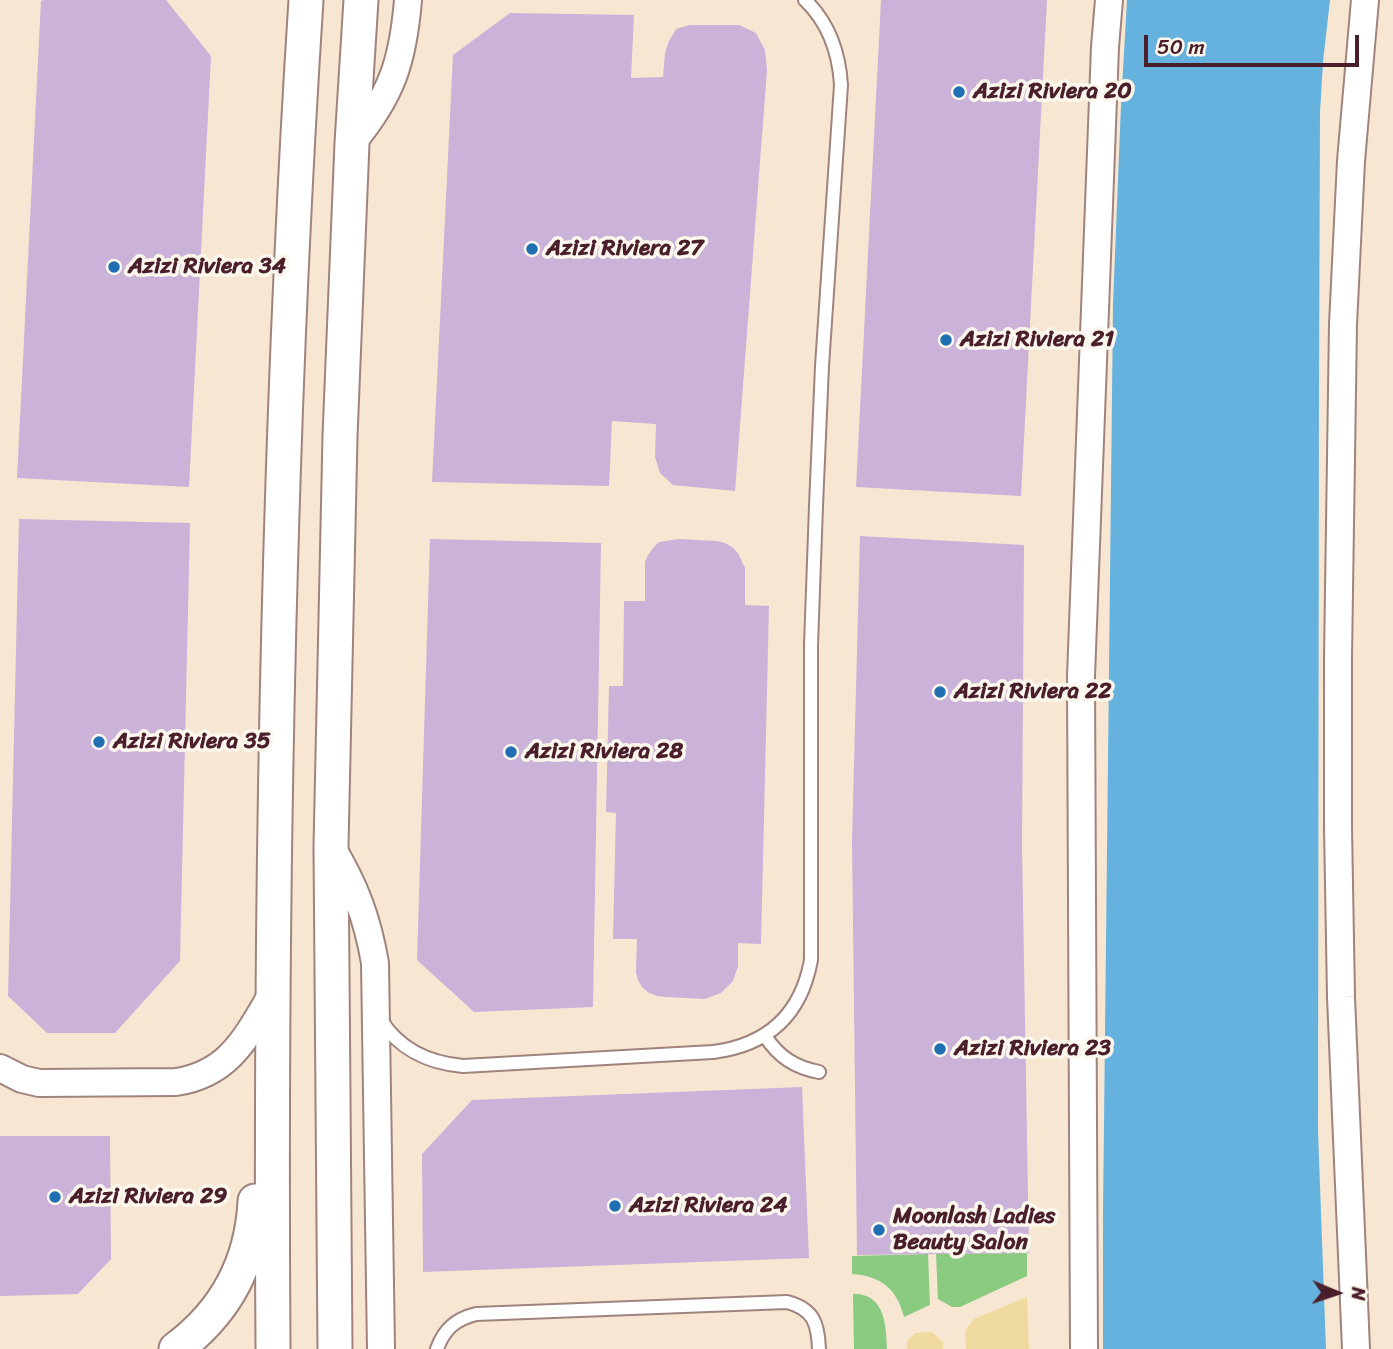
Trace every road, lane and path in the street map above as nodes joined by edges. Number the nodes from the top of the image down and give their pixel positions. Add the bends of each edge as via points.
1 (361, 0) edge
2 (805, 0) edge
3 (1109, 0) edge
4 (1365, 0) edge
5 (408, 1) edge
6 (303, 5) edge
7 (352, 143) junction
8 (331, 846) junction
9 (272, 994) junction
10 (377, 1014) junction
11 (765, 1036) junction
12 (0, 1068) edge
13 (819, 1072) dead end
14 (272, 1124) junction
15 (176, 1349) edge
16 (273, 1349) edge
17 (335, 1349) edge
18 (382, 1349) edge
19 (438, 1349) edge
20 (819, 1349) edge
21 (1084, 1349) edge
22 (1356, 1349) edge

1 - 7 street
2 - 11 lane via 829,32 841,85 816,506 811,960 796,1003
3 - 21 street via 1081,676
4 - 22 street via 1343,324 1338,657 1341,998
5 - 7 street via 393,78 376,112
6 - 9 street via 285,409
7 - 8 street
8 - 10 street via 364,914 375,963
8 - 17 street
9 - 12 street via 239,1047 201,1077 176,1083 39,1083
9 - 14 street
10 - 11 lane via 408,1049 435,1062 463,1066 713,1052
10 - 18 street
11 - 13 lane via 782,1057
14 - 15 street via 256,1176 251,1240 244,1262 209,1320
14 - 16 street
19 - 20 lane via 447,1329 476,1314 787,1302 814,1319

